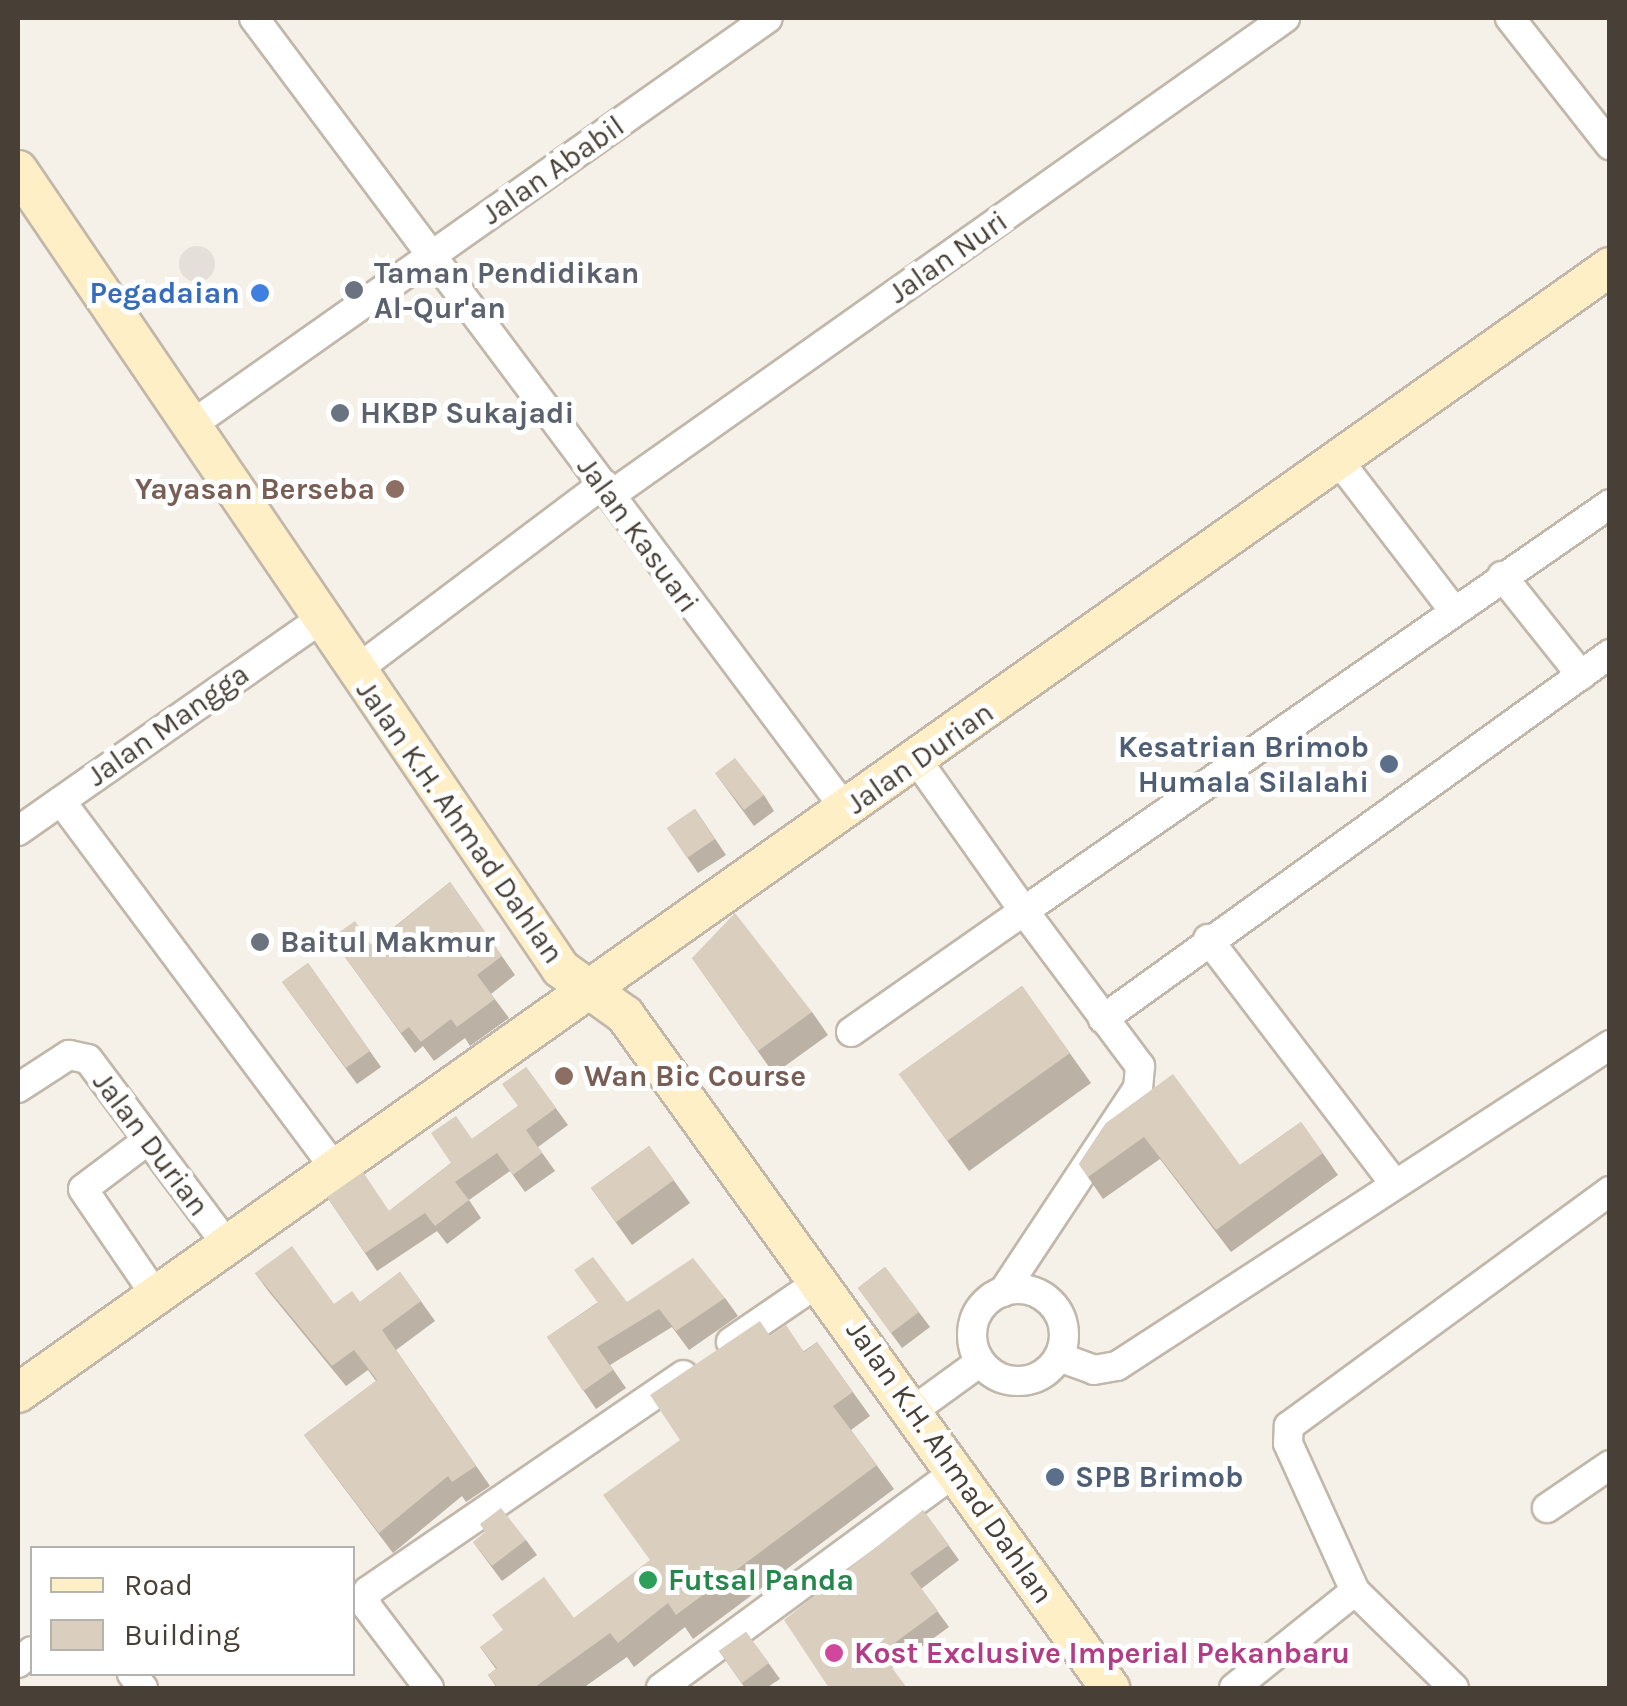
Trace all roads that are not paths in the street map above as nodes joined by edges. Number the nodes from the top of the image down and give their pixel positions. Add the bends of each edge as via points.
1 (768, 18) edge
2 (1285, 18) edge
3 (1510, 18) edge
4 (265, 22) edge
5 (1610, 145) edge
6 (18, 170) edge
7 (429, 258) junction
8 (1610, 267) edge
9 (190, 426) junction
10 (1339, 460) junction
11 (607, 490) junction
12 (1610, 504) edge
13 (1502, 576) junction
14 (1454, 611) junction
15 (319, 620) junction
16 (1610, 654) edge
17 (354, 671) junction
18 (1581, 675) junction
19 (917, 760) junction
20 (60, 801) junction
21 (846, 810) junction
22 (18, 830) edge
23 (1024, 911) junction
24 (1208, 939) junction
25 (592, 990) junction
26 (1103, 1019) junction
27 (851, 1032) dead end
28 (1610, 1045) edge
29 (18, 1088) edge
30 (136, 1149) dead end
31 (336, 1170) junction
32 (1394, 1183) junction
33 (1610, 1191) edge
34 (228, 1246) junction
35 (820, 1281) junction
36 (1003, 1292) junction
37 (156, 1296) junction
38 (1059, 1357) junction
39 (980, 1362) junction
40 (18, 1394) edge
41 (914, 1410) junction
42 (1610, 1465) edge
43 (958, 1470) junction
44 (1547, 1508) dead end
45 (1355, 1592) junction
46 (429, 1688) edge
47 (660, 1688) edge
48 (1110, 1688) edge
49 (1234, 1688) edge
50 (1454, 1688) edge

1 - 7 street, Jalan Ababil
2 - 11 street, Jalan Nuri
3 - 5 street
4 - 7 street, Jalan Kasuari
6 - 9 main road, Jalan K.H. Ahmad Dahlan
7 - 9 street, Jalan Ababil
7 - 11 street, Jalan Kasuari
8 - 10 main road, Jalan Durian
9 - 15 main road, Jalan K.H. Ahmad Dahlan
10 - 14 street
10 - 19 main road, Jalan Durian
11 - 17 street, Jalan Nuri
11 - 21 street, Jalan Kasuari
12 - 13 street
13 - 14 street
13 - 18 street
14 - 23 street
15 - 17 main road, Jalan K.H. Ahmad Dahlan
15 - 20 street, Jalan Mangga
16 - 18 street
17 - 25 main road, Jalan K.H. Ahmad Dahlan via 560,969
18 - 24 street
19 - 21 main road, Jalan Durian
19 - 23 street
20 - 22 street, Jalan Mangga
20 - 31 street
21 - 25 main road, Jalan Durian
23 - 26 street
23 - 27 street
24 - 26 street
24 - 32 street
25 - 31 main road, Jalan Durian
25 - 35 main road, Jalan K.H. Ahmad Dahlan via 625,1015
26 - 36 street via 1142,1078
28 - 32 street
29 - 34 street, Jalan Durian via 69,1055 88,1059
30 - 37 street via 83,1189
31 - 34 main road, Jalan Durian
32 - 38 street via 1117,1366 1094,1370
33 - 45 street via 1297,1413 1288,1444
34 - 37 main road, Jalan Durian
35 - 41 main road, Jalan K.H. Ahmad Dahlan
35 - 46 street via 368,1591 366,1604
36 - 38 street via 1033,1292 1056,1309
36 - 39 street via 974,1321
37 - 40 main road, Jalan Durian
38 - 39 street via 1020,1382
39 - 41 street
41 - 43 main road, Jalan K.H. Ahmad Dahlan
42 - 44 street
43 - 47 street
43 - 48 main road, Jalan K.H. Ahmad Dahlan
45 - 49 street
45 - 50 street

